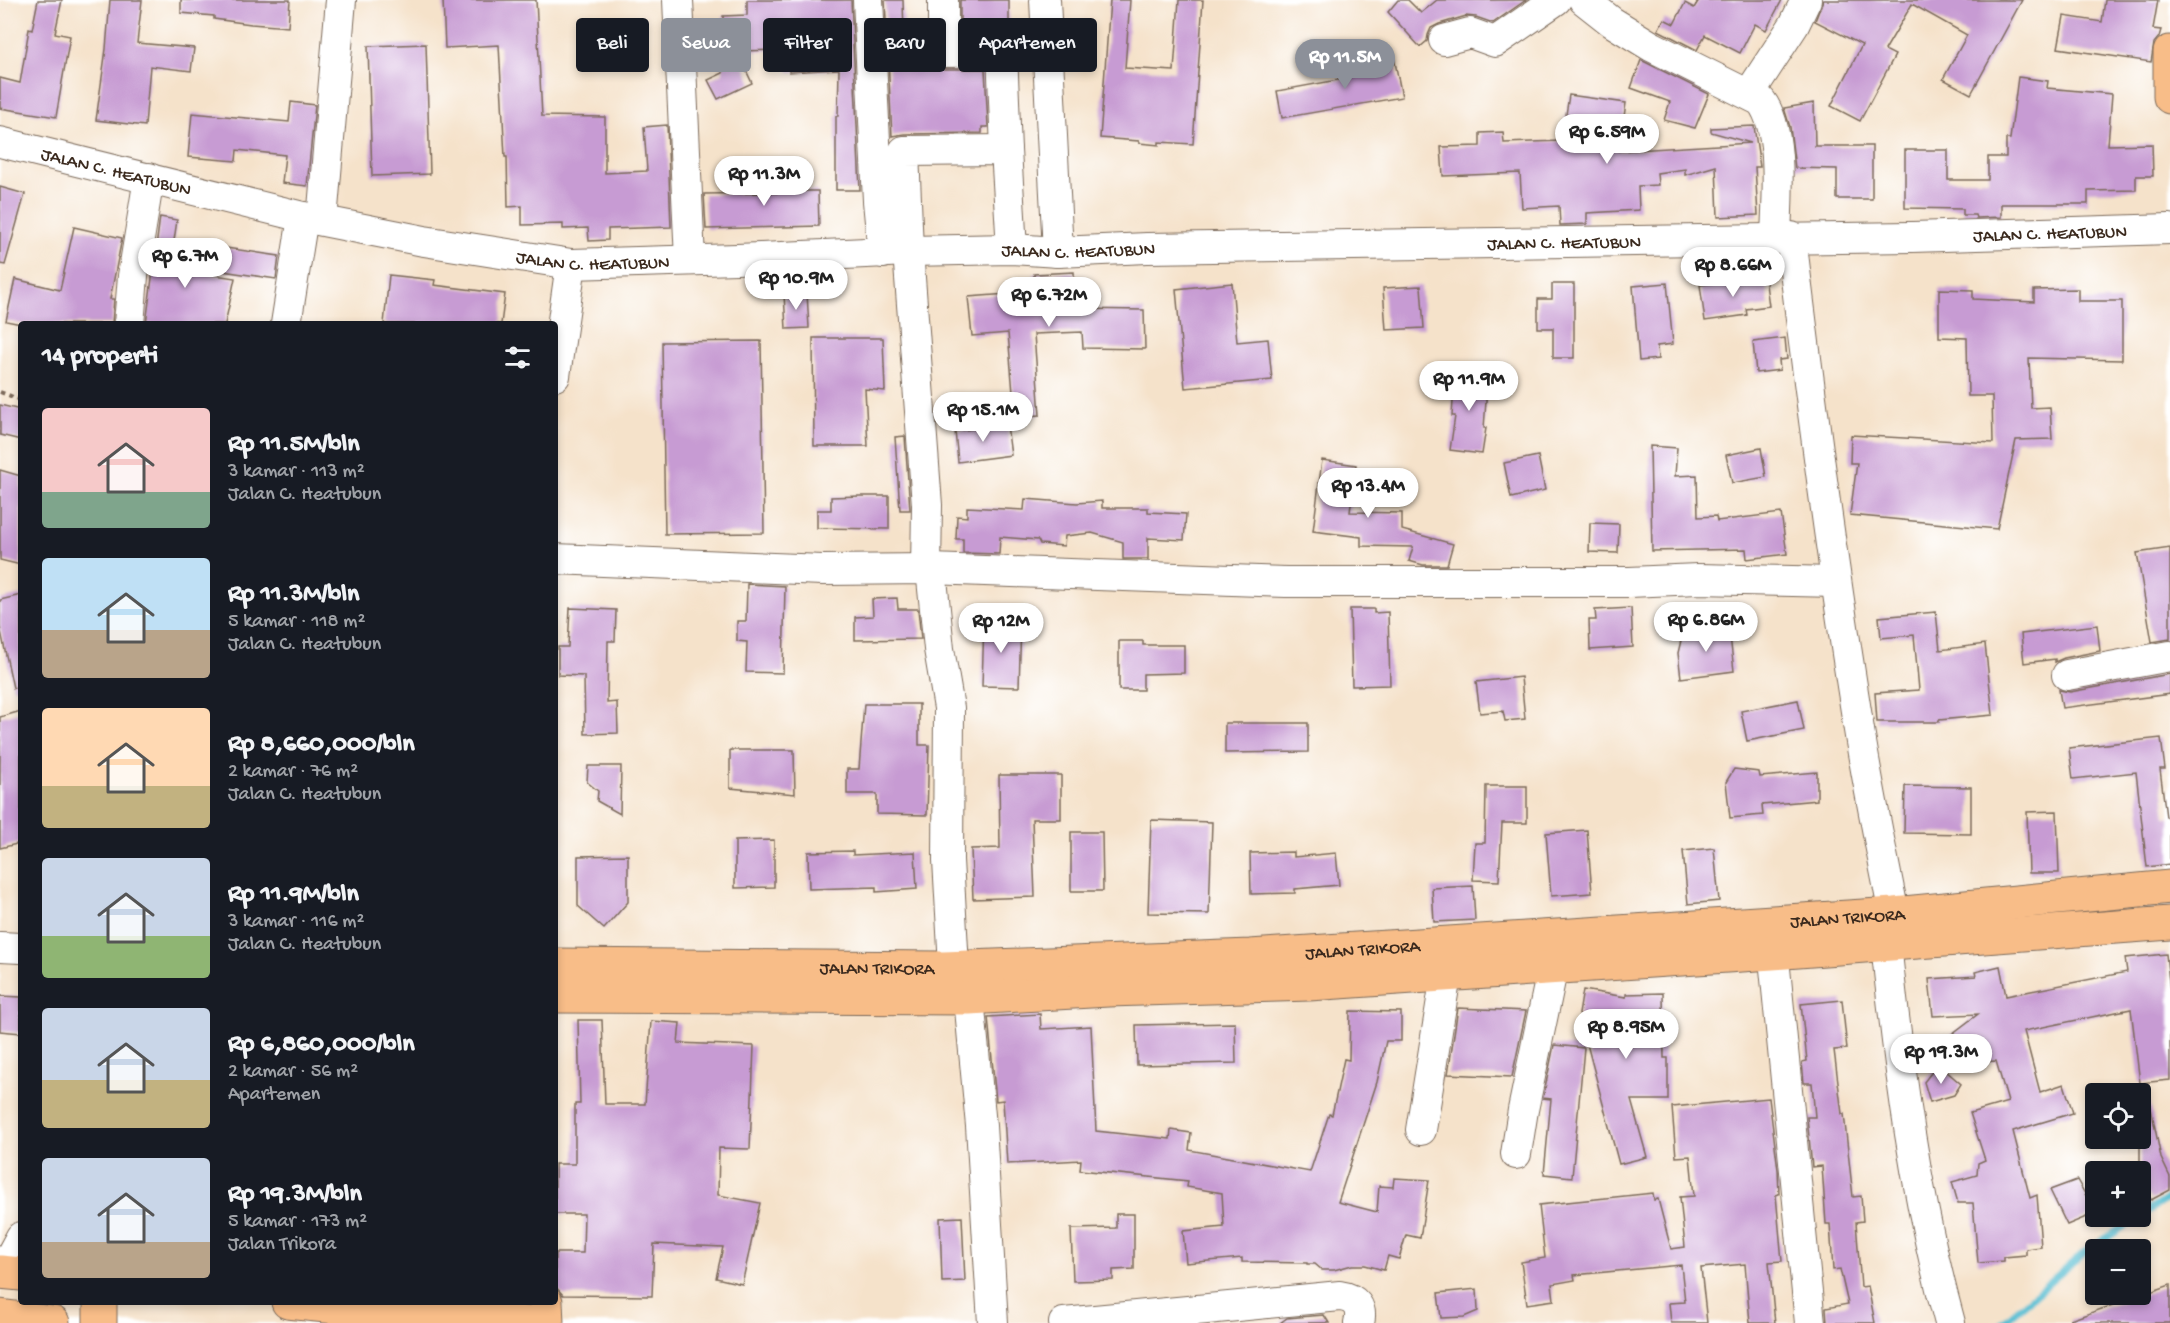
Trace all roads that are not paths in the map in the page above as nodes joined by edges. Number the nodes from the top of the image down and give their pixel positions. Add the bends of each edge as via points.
1 (341, 0) edge
2 (678, 0) edge
3 (868, 0) edge
4 (943, 0) edge
5 (1045, 0) edge
6 (1556, 0) edge
7 (1584, 0) edge
8 (1806, 0) edge
9 (1444, 40) dead end
10 (2170, 52) edge
11 (1749, 94) junction
12 (2170, 97) edge
13 (0, 142) edge
14 (1006, 150) junction
15 (149, 178) junction
16 (312, 219) junction
17 (2170, 229) edge
18 (1784, 237) junction
19 (1012, 249) junction
20 (895, 252) junction
21 (1058, 252) junction
22 (690, 260) junction
23 (571, 264) junction
24 (129, 321) edge
25 (287, 321) edge
26 (558, 355) edge
27 (558, 559) edge
28 (928, 570) junction
29 (1836, 582) junction
30 (2170, 656) edge
31 (2067, 675) dead end
32 (2170, 887) edge
33 (2170, 923) edge
34 (1890, 929) junction
35 (1771, 938) junction
36 (0, 947) edge
37 (18, 948) edge
38 (558, 965) edge
39 (1553, 966) junction
40 (954, 967) junction
41 (1446, 975) junction
42 (558, 996) edge
43 (969, 998) junction
44 (1421, 1130) dead end
45 (1516, 1155) dead end
46 (18, 1245) edge
47 (8, 1273) edge
48 (100, 1305) edge
49 (316, 1305) edge
50 (542, 1305) edge
51 (0, 1316) edge
52 (525, 1319) edge
53 (1137, 1320) edge
54 (52, 1323) edge
55 (100, 1323) edge
56 (993, 1323) edge
57 (1064, 1323) edge
58 (1359, 1323) edge
59 (1810, 1323) edge
60 (1950, 1323) edge

1 - 16 street
2 - 22 street
3 - 20 street via 878,201
4 - 14 street via 943,52 1002,51
5 - 21 street
6 - 9 street via 1495,42 1470,33
7 - 11 street via 1651,46
8 - 11 street
10 - 12 main road
11 - 18 street via 1769,111 1773,126
13 - 15 street, JALAN C. HEATUBUN
14 - 19 street
14 - 20 street via 904,152
15 - 16 street, JALAN C. HEATUBUN
15 - 24 street
16 - 23 street, JALAN C. HEATUBUN
16 - 25 street
17 - 18 street, JALAN C. HEATUBUN
18 - 21 street, JALAN C. HEATUBUN
18 - 29 street
19 - 20 street, JALAN C. HEATUBUN
19 - 21 street, JALAN C. HEATUBUN
20 - 22 street, JALAN C. HEATUBUN
20 - 28 street via 927,505
22 - 23 street, JALAN C. HEATUBUN
23 - 26 street
27 - 28 street via 823,570
28 - 29 street via 1286,582 1698,579
28 - 40 street via 949,708 948,860
29 - 34 street
30 - 31 street
32 - 34 main road, JALAN TRIKORA
33 - 34 main road, JALAN TRIKORA
34 - 35 main road, JALAN TRIKORA
34 - 60 street via 1895,1034 1904,1099 1928,1234
35 - 39 main road, JALAN TRIKORA
35 - 40 main road, JALAN TRIKORA
35 - 59 street
36 - 37 street
38 - 40 main road, JALAN TRIKORA
39 - 41 main road, JALAN TRIKORA
39 - 45 street
41 - 43 main road, JALAN TRIKORA
41 - 44 street
42 - 43 main road, JALAN TRIKORA
43 - 56 street
46 - 47 street
48 - 55 main road
49 - 52 main road via 402,1314
50 - 52 main road
51 - 54 main road
53 - 57 street
53 - 58 street via 1340,1296 1350,1297 1358,1304

